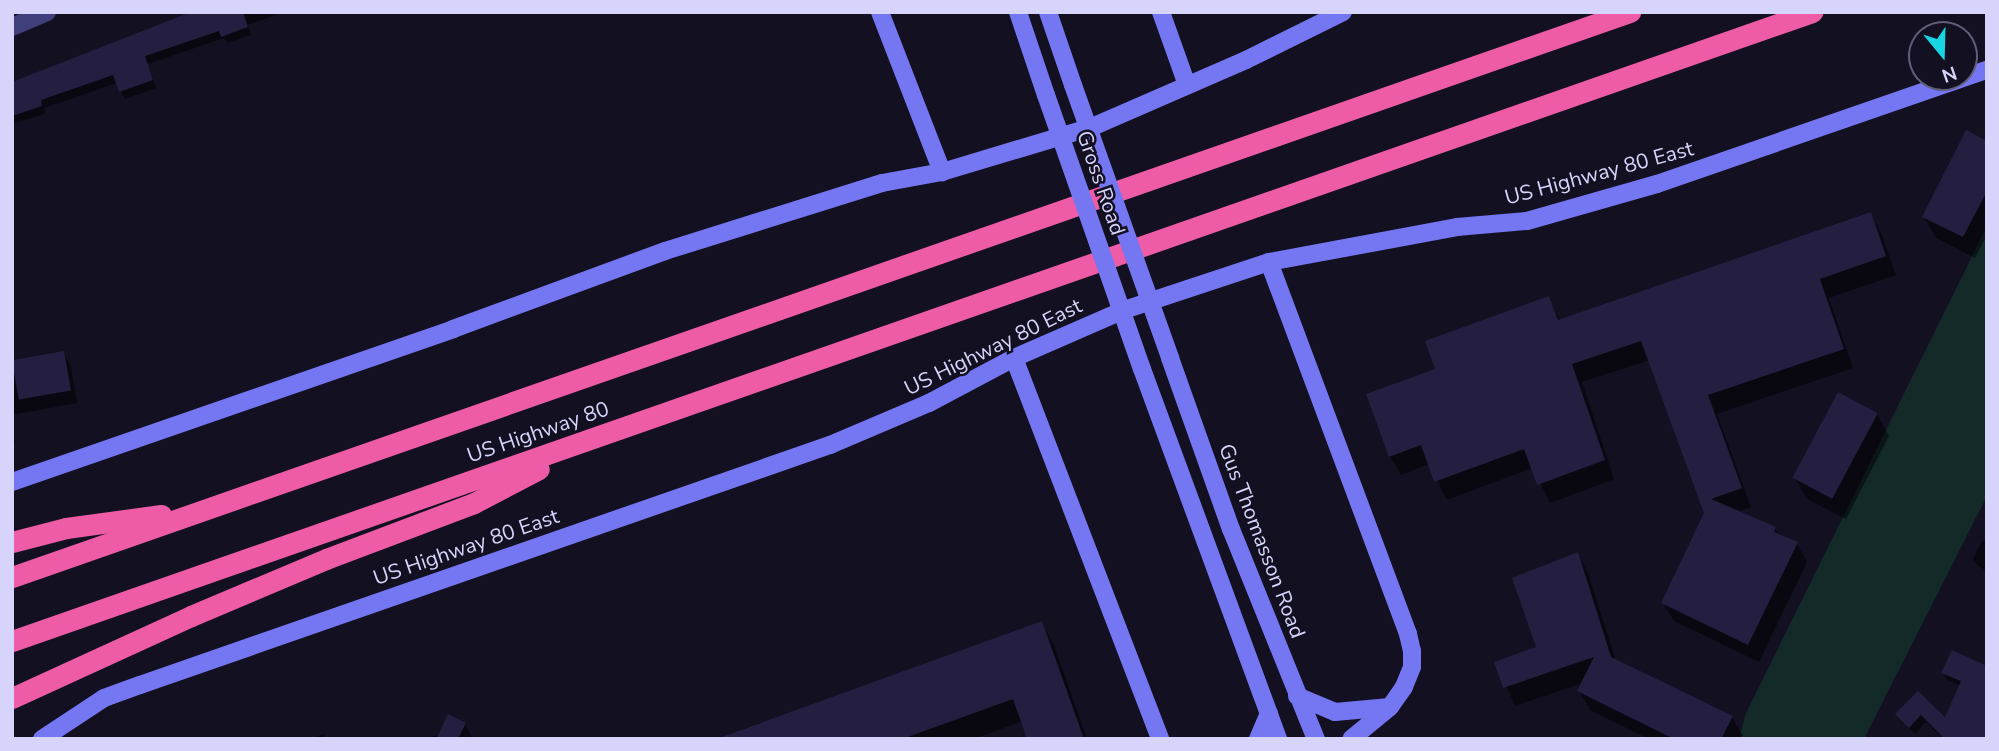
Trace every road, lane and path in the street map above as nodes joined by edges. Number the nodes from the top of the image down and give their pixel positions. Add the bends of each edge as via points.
1 (47, 12) edge
2 (880, 12) edge
3 (1018, 12) edge
4 (1048, 12) edge
5 (1161, 12) edge
6 (1343, 12) edge
7 (1630, 12) edge
8 (1812, 12) edge
9 (12, 27) edge
10 (1987, 70) edge
11 (1187, 85) junction
12 (942, 172) junction
13 (1269, 262) junction
14 (1014, 358) junction
15 (1170, 358) joint
16 (602, 436) junction
17 (12, 482) edge
18 (209, 508) junction
19 (12, 542) edge
20 (12, 577) edge
21 (12, 641) edge
22 (1297, 696) junction
23 (12, 698) edge
24 (1390, 707) junction
25 (1269, 713) junction
26 (42, 739) edge
27 (1160, 739) edge
28 (1258, 739) edge
29 (1278, 739) edge
30 (1316, 739) edge
31 (1351, 739) edge

1 - 9 street
2 - 12 main road
3 - 25 main road, Gross Road, bridge via 1142,369
4 - 15 main road, Gross Road, bridge
5 - 11 main road
6 - 11 main road
7 - 18 highway, US Highway 80
8 - 16 highway, US Highway 80
10 - 13 main road, US Highway 80 East via 1710,167 1527,221 1457,228
11 - 12 main road via 1093,127
12 - 17 main road via 882,183 665,251
13 - 14 main road, US Highway 80 East via 1124,310
13 - 24 main road via 1408,634 1412,667
14 - 26 main road, US Highway 80 East via 929,403 811,453 103,698
14 - 27 main road
15 - 22 main road, Gus Thomasson Road
16 - 21 highway, US Highway 80
16 - 23 highway via 474,503 191,615
18 - 19 highway via 66,528
18 - 20 highway, US Highway 80
22 - 24 main road via 1335,712
22 - 30 main road, Gus Thomasson Road
24 - 31 main road
25 - 28 main road
25 - 29 main road

